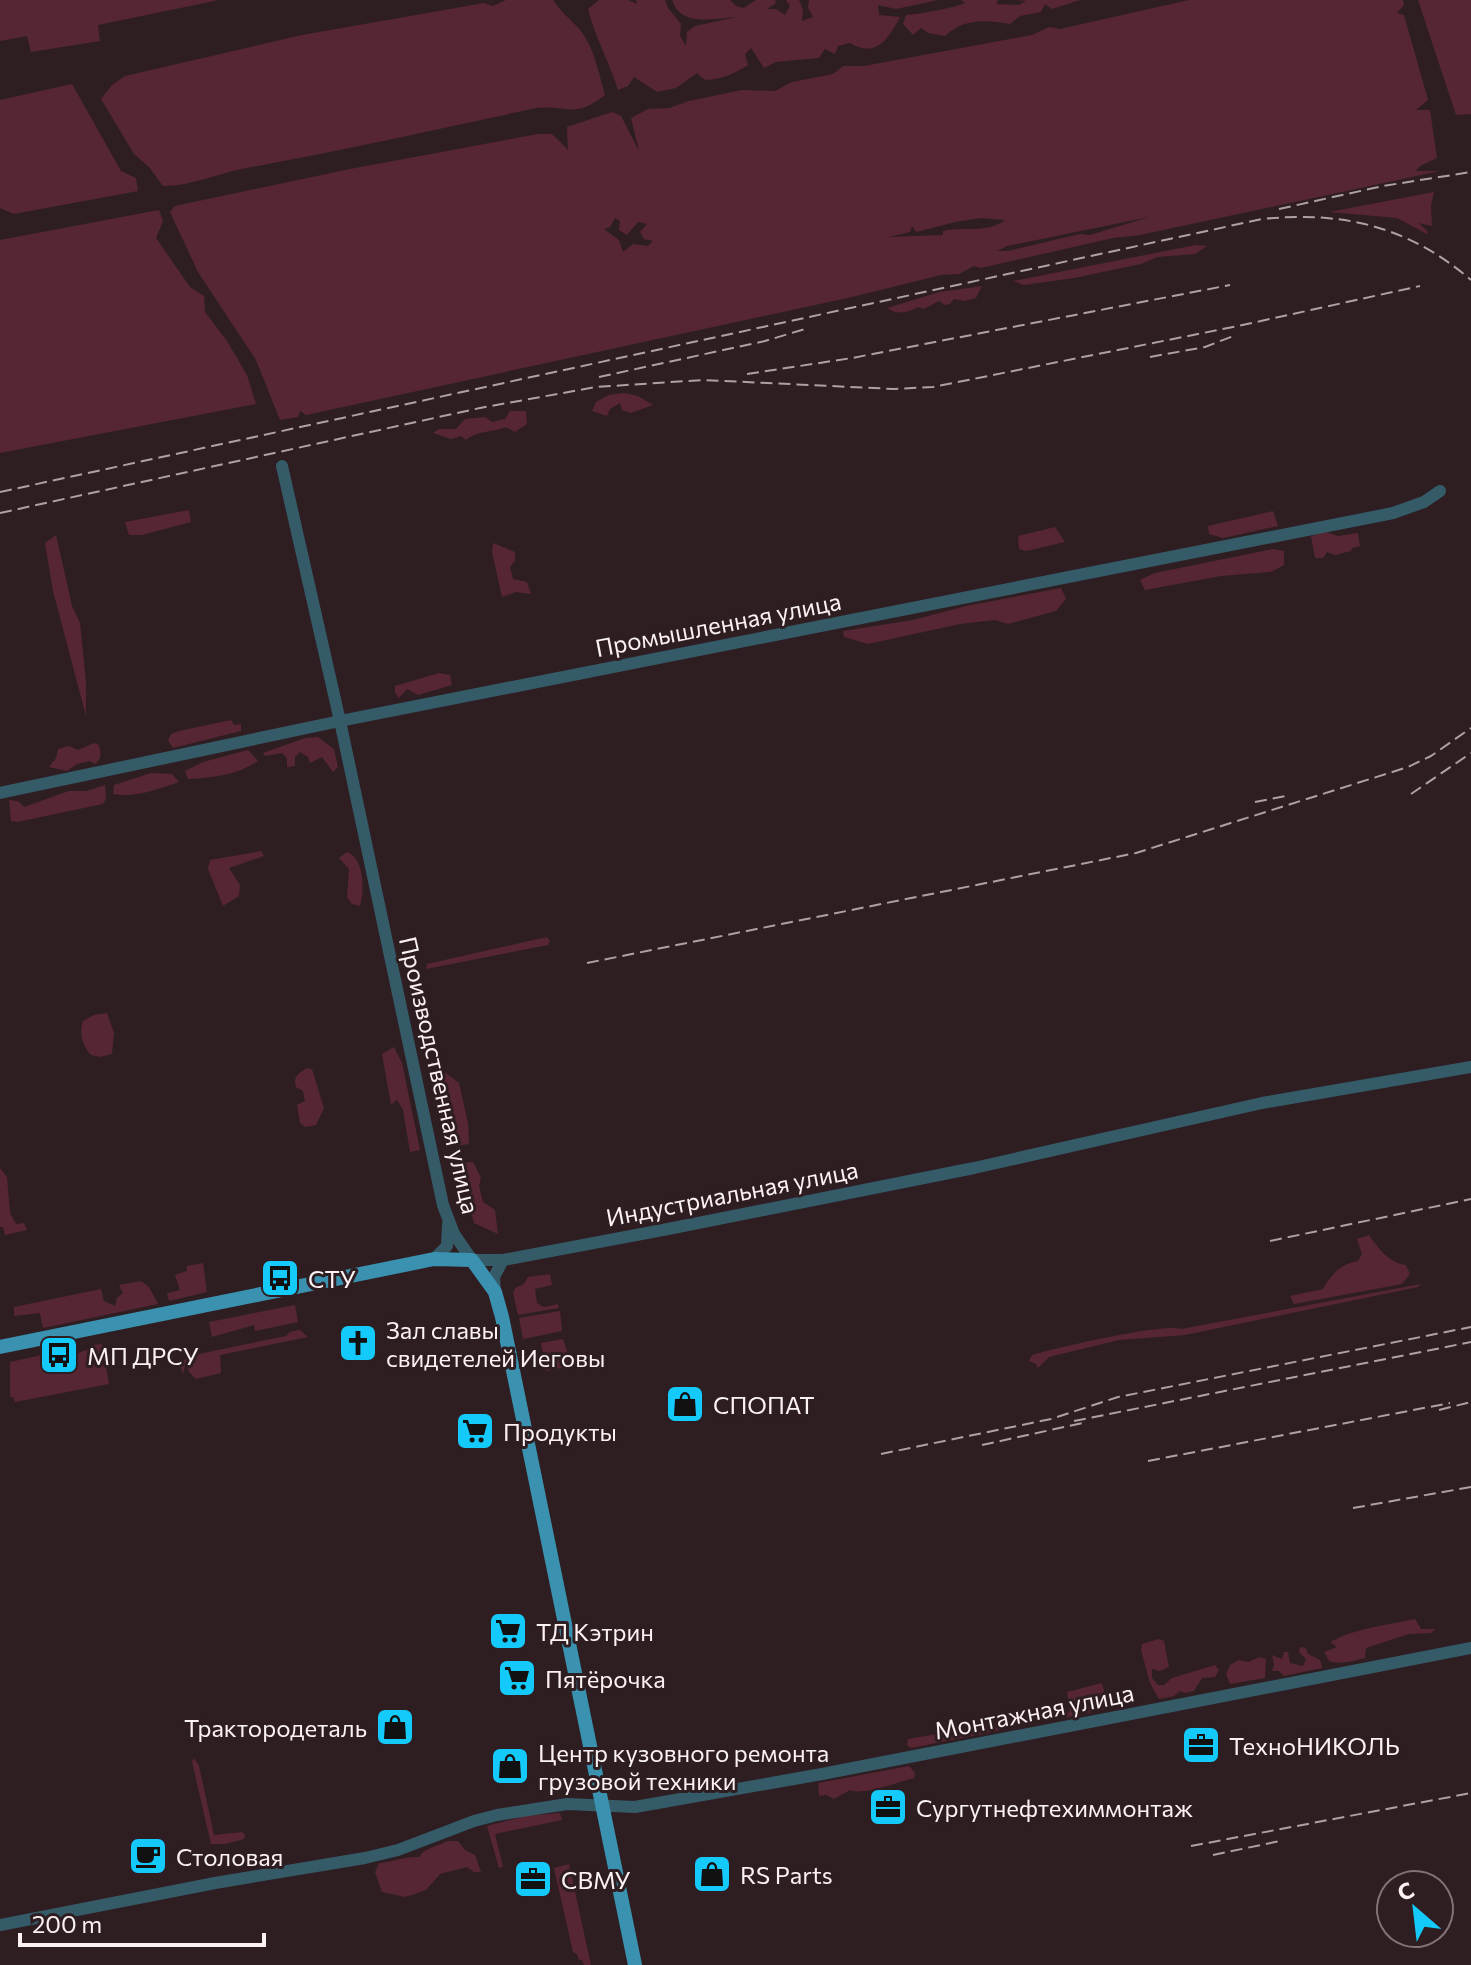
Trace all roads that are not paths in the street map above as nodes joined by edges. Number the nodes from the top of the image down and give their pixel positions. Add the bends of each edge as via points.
1 (282, 466) dead end
2 (1440, 491) dead end
3 (340, 721) junction
4 (0, 793) edge
5 (1471, 1067) edge
6 (448, 1221) junction
7 (434, 1259) junction
8 (472, 1260) junction
9 (503, 1260) junction
10 (495, 1292) junction
11 (0, 1347) edge
12 (1471, 1648) edge
13 (604, 1807) junction
14 (0, 1925) edge
15 (635, 1965) edge

1 - 3 street, Производственная улица
2 - 3 street, Промышленная улица via 1393,513
3 - 4 street, Промышленная улица
3 - 6 street, Производственная улица
5 - 9 street, Индустриальная улица via 1262,1103 974,1168
6 - 7 street via 447,1246
6 - 8 street, Производственная улица
7 - 8 main road, Индустриальная улица
7 - 11 main road, Индустриальная улица
8 - 9 street, Индустриальная улица
8 - 10 main road, Производственная улица
9 - 10 street via 494,1277
10 - 13 main road, Производственная улица
12 - 13 street, Монтажная улица via 822,1774 635,1807
13 - 14 street, Монтажная улица via 567,1804 497,1815 365,1858
13 - 15 main road, Производственная улица

